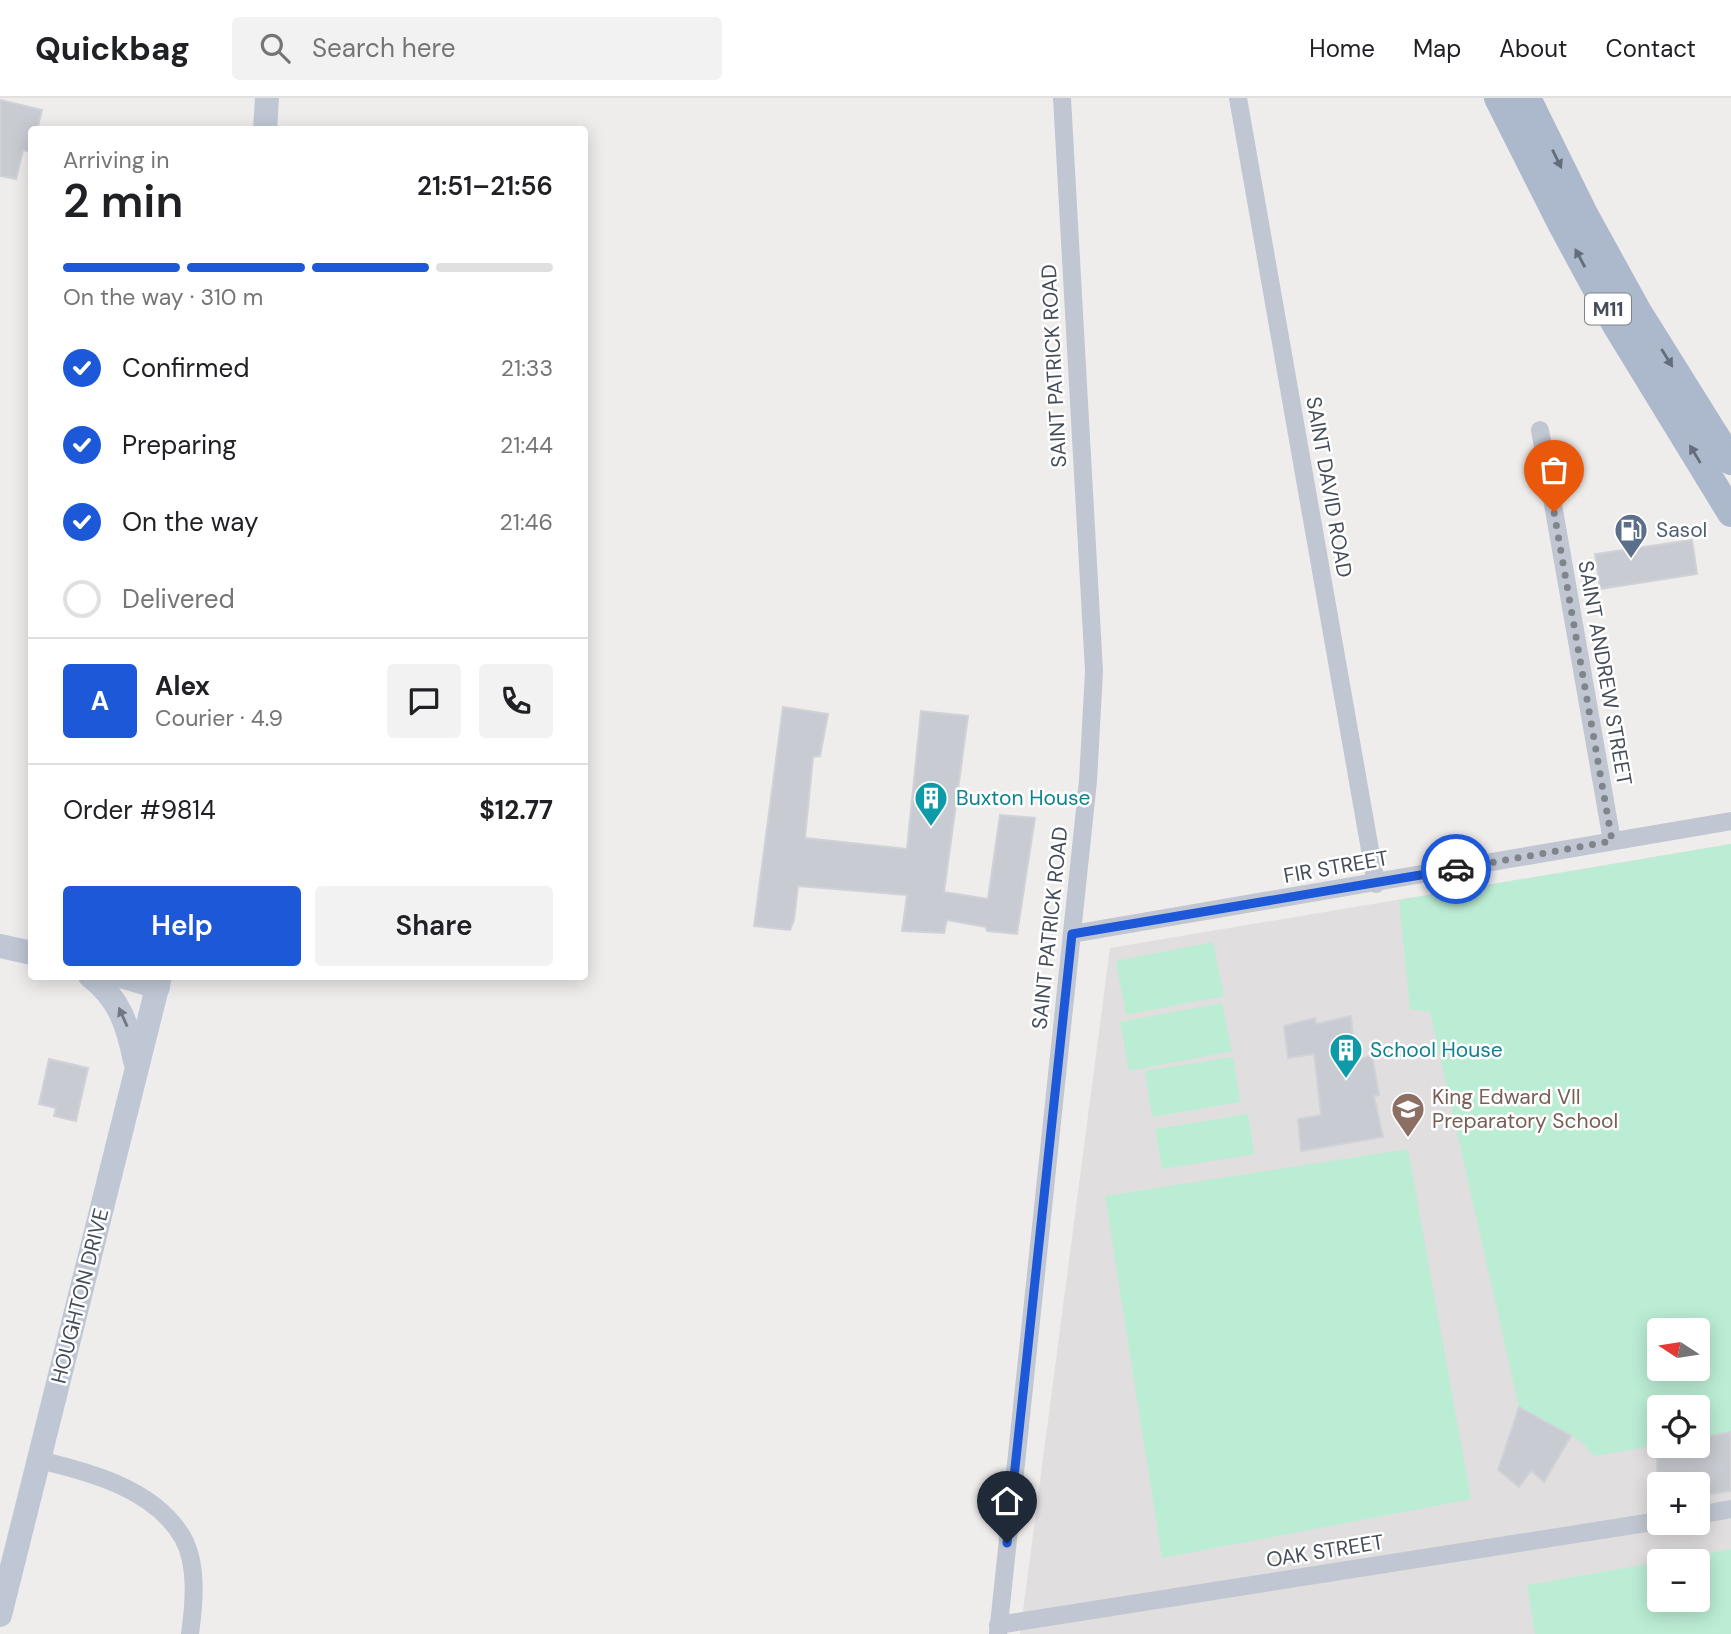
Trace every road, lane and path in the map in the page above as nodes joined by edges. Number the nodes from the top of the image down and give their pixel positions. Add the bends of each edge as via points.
1 (267, 98) edge
2 (1062, 98) edge
3 (1238, 98) edge
4 (1499, 98) edge
5 (1527, 98) edge
6 (265, 126) edge
7 (1540, 430) dead end
8 (1731, 461) edge
9 (1731, 513) edge
10 (1731, 821) edge
11 (1612, 841) junction
12 (1376, 884) junction
13 (1072, 934) junction
14 (0, 946) edge
15 (28, 952) edge
16 (94, 980) edge
17 (159, 981) edge
18 (136, 1069) junction
19 (39, 1460) junction
20 (1731, 1509) edge
21 (1710, 1513) edge
22 (1647, 1523) edge
23 (0, 1615) edge
24 (998, 1630) edge
25 (190, 1634) edge

1 - 6 street
2 - 13 street, SAINT PATRICK ROAD via 1094,671
3 - 12 street, SAINT DAVID ROAD
9 -> 4 main road, M11 via 1616,325
5 -> 8 main road, M11 via 1638,312
7 - 11 street, SAINT ANDREW STREET
10 - 11 street, FIR STREET
11 - 12 street, FIR STREET
12 - 13 street, FIR STREET
13 - 24 street, SAINT PATRICK ROAD
14 - 15 street
18 -> 16 street via 122,1012
17 - 18 street, HOUGHTON DRIVE
18 - 19 street, HOUGHTON DRIVE
19 - 23 street, HOUGHTON DRIVE
19 - 25 street via 118,1485 173,1524 183,1538 192,1571
20 - 21 street
22 - 24 street, OAK STREET

